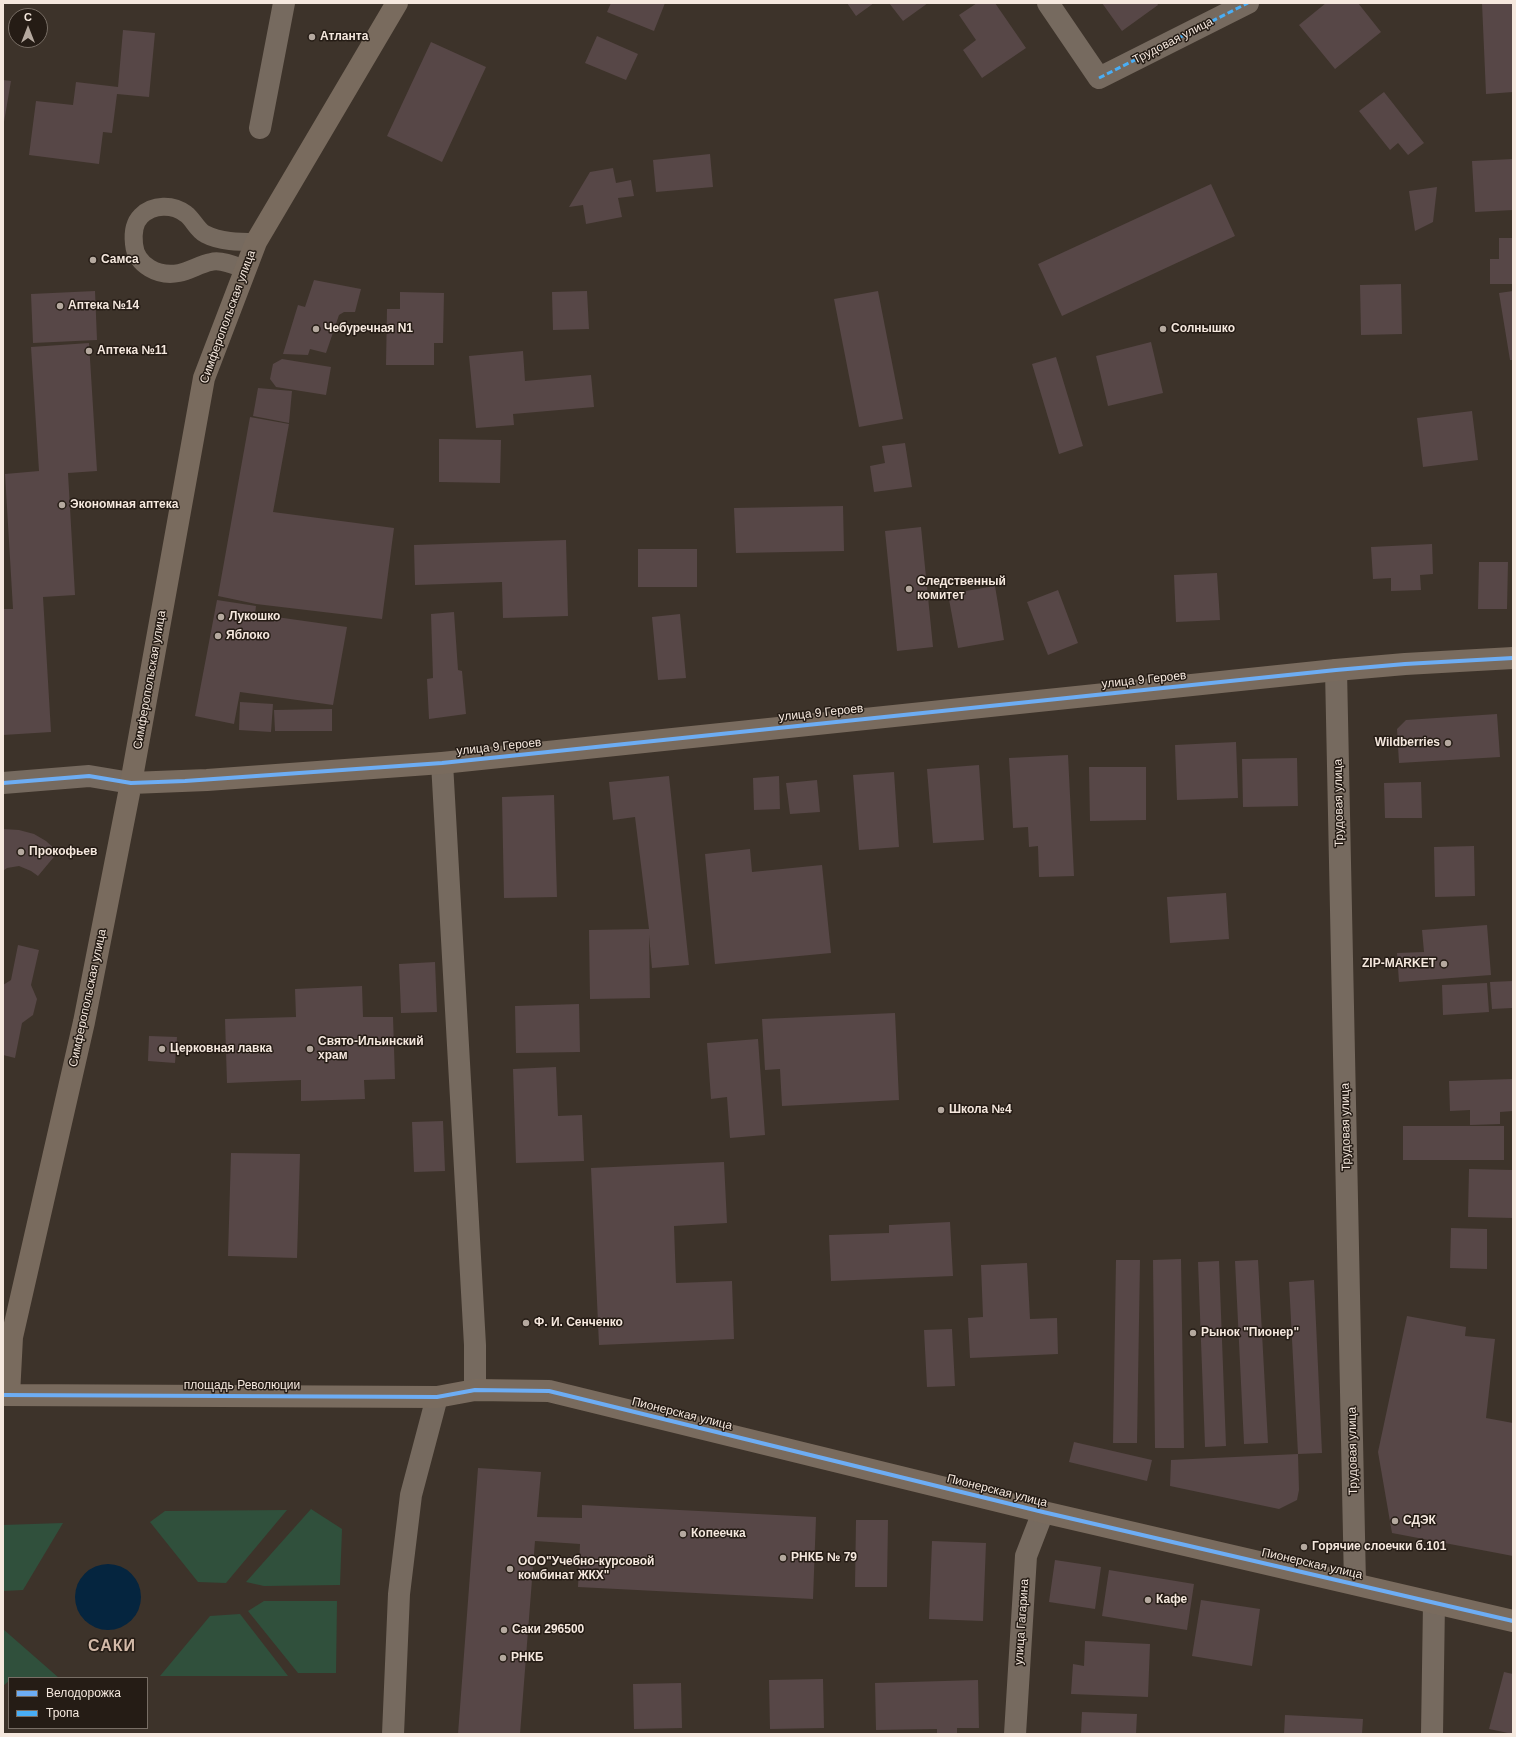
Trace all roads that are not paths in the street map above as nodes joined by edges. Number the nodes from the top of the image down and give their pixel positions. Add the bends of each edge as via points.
1 (284, 3) edge
2 (397, 3) edge
3 (1048, 3) edge
4 (1248, 3) edge
5 (260, 128) dead end
6 (256, 242) junction
7 (246, 270) junction
8 (1513, 658) edge
9 (1336, 670) junction
10 (442, 763) junction
11 (3, 783) edge
12 (132, 783) junction
13 (475, 1390) junction
14 (6, 1395) edge
15 (437, 1397) junction
16 (1043, 1512) junction
17 (1356, 1584) junction
18 (1434, 1603) junction
19 (1513, 1621) edge
20 (393, 1734) edge
21 (1015, 1734) edge
22 (1432, 1734) edge

1 - 5 street
2 - 6 street, Симферопольская улица
3 - 4 street, Трудовая улица via 1099,78
6 - 7 street, Симферопольская улица
6 - 7 lane via 231,242 204,234 186,214 167,206 154,208 140,216 133,233 134,251 145,267 156,272 178,274 212,262
7 - 12 street, Симферопольская улица via 204,378
8 - 9 street, улица 9 Героев
9 - 10 street, улица 9 Героев
9 - 17 street, Трудовая улица
10 - 12 street, улица 9 Героев
10 - 13 street
11 - 12 street via 89,776
12 - 14 street, Симферопольская улица via 84,1022 12,1337
13 - 15 street, площадь Революции
13 - 16 street, Пионерская улица via 549,1391
14 - 15 street, площадь Революции
15 - 20 street via 411,1495 399,1594
16 - 17 street, Пионерская улица
16 - 21 street, улица Гагарина via 1026,1556
17 - 18 street, Пионерская улица
18 - 19 street, Пионерская улица
18 - 22 street

